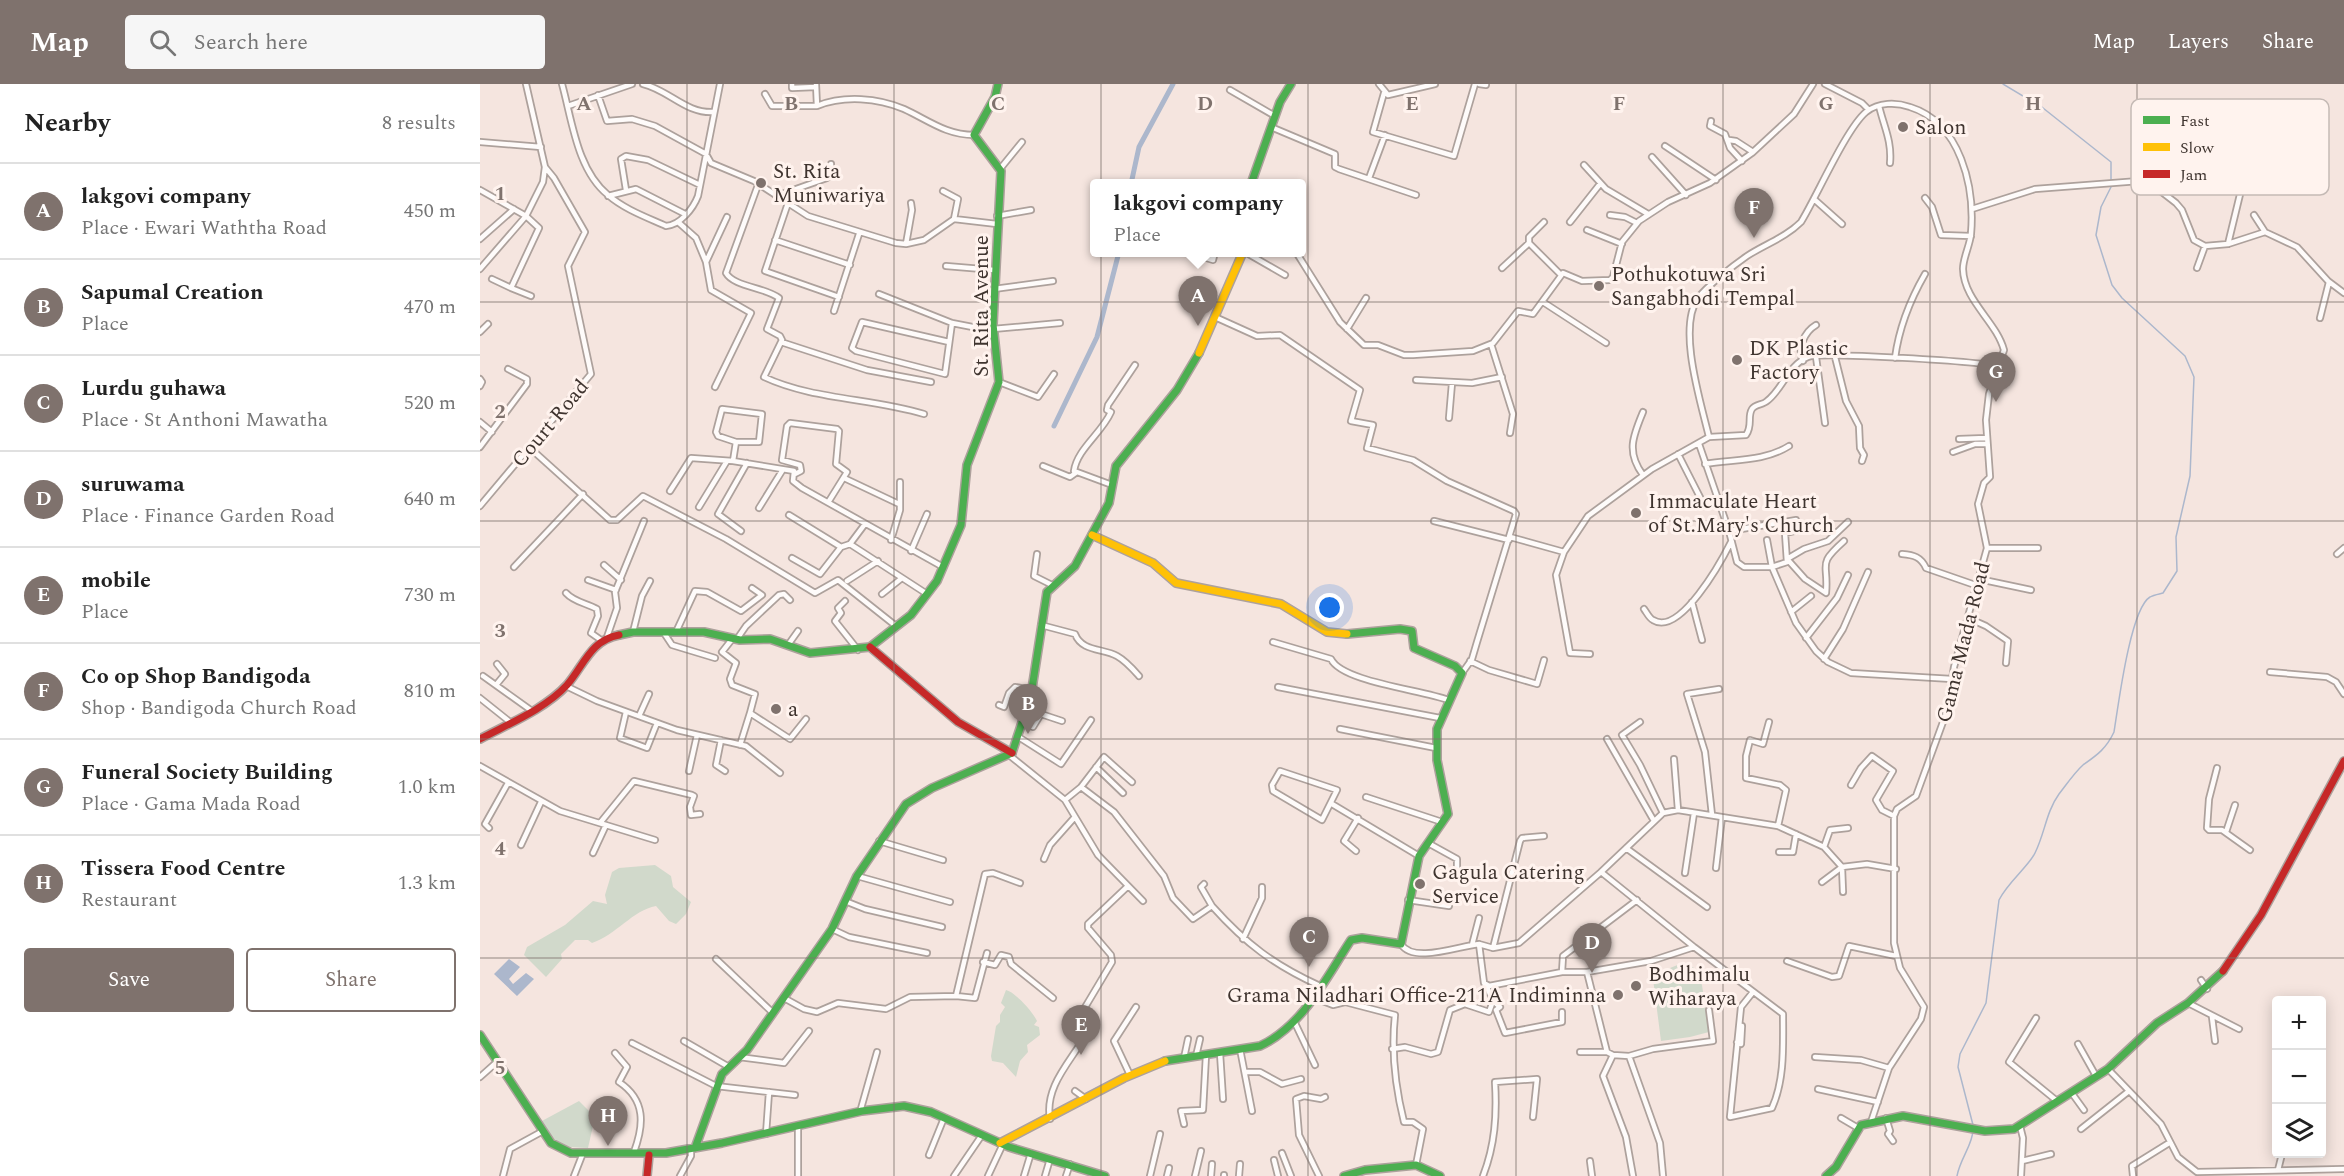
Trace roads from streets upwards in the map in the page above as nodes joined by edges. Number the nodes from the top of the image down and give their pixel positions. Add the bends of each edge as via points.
1 (526, 84) edge
2 (562, 84) edge
3 (632, 84) edge
4 (643, 84) edge
5 (720, 84) edge
6 (792, 84) edge
7 (998, 84) edge
8 (1291, 84) edge
9 (1379, 84) edge
10 (1435, 84) edge
11 (1477, 84) edge
12 (1813, 84) edge
13 (1825, 84) edge
14 (1486, 85) edge
15 (816, 86) edge
16 (1230, 90) dead end
17 (1384, 93) junction
18 (765, 94) dead end
19 (598, 95) junction
20 (568, 106) junction
21 (817, 106) junction
22 (1879, 106) junction
23 (1869, 110) junction
24 (714, 112) junction
25 (1275, 116) junction
26 (1712, 122) dead end
27 (1271, 127) junction
28 (974, 135) junction
29 (1385, 135) junction
30 (1729, 140) junction
31 (480, 142) edge
32 (1022, 142) dead end
33 (1665, 146) dead end
34 (541, 147) junction
35 (1753, 152) junction
36 (706, 154) junction
37 (1652, 157) dead end
38 (1742, 161) junction
39 (1890, 163) dead end
40 (831, 164) dead end
41 (1584, 165) dead end
42 (545, 167) junction
43 (1000, 169) junction
44 (1369, 178) junction
45 (1252, 179) edge
46 (1716, 180) junction
47 (2131, 182) edge
48 (1600, 183) junction
49 (700, 185) junction
50 (758, 185) junction
51 (480, 190) edge
52 (626, 190) junction
53 (943, 191) dead end
54 (779, 195) junction
55 (1416, 195) dead end
56 (1686, 195) junction
57 (2166, 195) edge
58 (2240, 195) edge
59 (608, 196) junction
60 (1925, 198) dead end
61 (1815, 200) junction
62 (788, 203) junction
63 (911, 203) dead end
64 (514, 209) junction
65 (1972, 209) junction
66 (1032, 210) dead end
67 (685, 214) junction
68 (1648, 214) junction
69 (2254, 214) dead end
70 (1610, 215) dead end
71 (526, 216) junction
72 (727, 217) dead end
73 (954, 219) junction
74 (997, 220) junction
75 (678, 222) junction
76 (1544, 222) dead end
77 (1570, 222) dead end
78 (1637, 223) junction
79 (1842, 224) dead end
80 (1587, 230) dead end
81 (2265, 232) junction
82 (859, 234) junction
83 (1971, 236) junction
84 (480, 239) edge
85 (775, 240) junction
86 (1530, 243) junction
87 (906, 244) junction
88 (1622, 244) junction
89 (2228, 244) junction
90 (2205, 246) junction
91 (1242, 257) edge
92 (1253, 257) edge
93 (1299, 257) edge
94 (706, 262) junction
95 (850, 265) junction
96 (946, 266) dead end
97 (482, 267) edge
98 (1502, 268) dead end
99 (2197, 268) dead end
100 (994, 270) junction
101 (1925, 274) dead end
102 (1285, 275) dead end
103 (1561, 275) junction
104 (492, 279) dead end
105 (1053, 281) dead end
106 (2330, 282) junction
107 (511, 288) junction
108 (994, 289) junction
109 (2344, 293) edge
110 (879, 294) dead end
111 (531, 296) dead end
112 (839, 297) junction
113 (1366, 298) dead end
114 (1543, 302) junction
115 (834, 311) dead end
116 (1215, 317) junction
117 (2319, 318) dead end
118 (952, 323) junction
119 (1060, 323) dead end
120 (488, 324) dead end
121 (1816, 326) dead end
122 (1347, 329) junction
123 (993, 330) junction
124 (480, 332) edge
125 (781, 342) junction
126 (949, 342) junction
127 (1606, 343) dead end
128 (1491, 344) junction
129 (1816, 357) junction
130 (1835, 357) junction
131 (1895, 358) junction
132 (1803, 361) junction
133 (1135, 365) dead end
134 (1999, 367) junction
135 (508, 369) dead end
136 (1054, 374) dead end
137 (1502, 377) junction
138 (480, 379) edge
139 (1416, 380) dead end
140 (931, 382) dead end
141 (999, 382) junction
142 (1452, 383) junction
143 (480, 386) edge
144 (714, 387) dead end
145 (1643, 412) dead end
146 (924, 414) dead end
147 (1449, 418) dead end
148 (480, 422) edge
149 (1825, 423) dead end
150 (492, 432) junction
151 (1510, 433) dead end
152 (1709, 437) junction
153 (1959, 439) dead end
154 (736, 441) junction
155 (1986, 441) junction
156 (1699, 444) junction
157 (1788, 446) dead end
158 (480, 447) edge
159 (530, 448) junction
160 (1953, 452) dead end
161 (1678, 454) junction
162 (730, 461) junction
163 (1862, 461) dead end
164 (747, 463) junction
165 (1705, 464) junction
166 (1042, 466) dead end
167 (782, 471) junction
168 (1074, 471) junction
169 (1643, 475) junction
170 (794, 476) junction
171 (844, 478) junction
172 (900, 482) dead end
173 (1112, 485) junction
174 (670, 491) dead end
175 (583, 494) junction
176 (829, 501) junction
177 (899, 504) junction
178 (1704, 505) dead end
179 (480, 506) edge
180 (699, 507) dead end
181 (759, 508) dead end
182 (927, 514) dead end
183 (789, 515) dead end
184 (1796, 520) dead end
185 (644, 521) dead end
186 (1434, 521) dead end
187 (1848, 522) dead end
188 (865, 524) junction
189 (1803, 529) dead end
190 (741, 531) dead end
191 (1729, 531) junction
192 (1092, 535) junction
193 (1509, 538) junction
194 (891, 540) junction
195 (1767, 540) dead end
196 (1844, 541) dead end
197 (1731, 542) junction
198 (850, 544) junction
199 (841, 547) junction
200 (1987, 548) junction
201 (2038, 548) dead end
202 (2344, 548) edge
203 (911, 551) junction
204 (1564, 552) junction
205 (1037, 554) dead end
206 (1902, 554) dead end
207 (2337, 554) dead end
208 (792, 558) dead end
209 (1788, 559) junction
210 (878, 561) junction
211 (604, 565) dead end
212 (514, 567) dead end
213 (942, 567) junction
214 (1772, 567) junction
215 (1868, 572) dead end
216 (1848, 575) dead end
217 (902, 578) junction
218 (1979, 579) junction
219 (588, 580) dead end
220 (621, 580) junction
221 (650, 581) dead end
222 (847, 581) dead end
223 (1052, 585) junction
224 (1978, 586) junction
225 (752, 588) dead end
226 (616, 590) junction
227 (2031, 590) dead end
228 (566, 593) dead end
229 (882, 594) dead end
230 (927, 594) junction
231 (1811, 596) dead end
232 (790, 600) dead end
233 (846, 601) dead end
234 (1692, 602) junction
235 (1644, 609) dead end
236 (1791, 612) junction
237 (1968, 618) junction
238 (1041, 625) junction
239 (896, 626) junction
240 (798, 631) dead end
241 (633, 632) junction
242 (676, 632) junction
243 (664, 633) junction
244 (604, 638) junction
245 (735, 638) junction
246 (1806, 638) junction
247 (1702, 640) dead end
248 (1273, 642) dead end
249 (788, 645) junction
250 (870, 647) junction
251 (858, 650) junction
252 (1590, 654) dead end
253 (715, 658) dead end
254 (1824, 659) junction
255 (1544, 660) dead end
256 (1470, 661) junction
257 (2006, 663) dead end
258 (497, 664) dead end
259 (2270, 672) dead end
260 (1462, 673) junction
261 (483, 676) dead end
262 (1139, 676) dead end
263 (1952, 679) junction
264 (496, 685) junction
265 (566, 686) junction
266 (1278, 687) dead end
267 (1719, 689) dead end
268 (1032, 690) junction
269 (649, 694) dead end
270 (2344, 694) edge
271 (480, 698) edge
272 (1449, 700) junction
273 (999, 705) dead end
274 (532, 711) junction
275 (626, 712) junction
276 (750, 712) junction
277 (639, 716) junction
278 (1440, 718) junction
279 (806, 719) dead end
280 (1062, 720) dead end
281 (1091, 720) dead end
282 (510, 722) junction
283 (1640, 722) dead end
284 (1769, 722) dead end
285 (657, 723) junction
286 (1021, 723) junction
287 (1340, 729) dead end
288 (697, 735) junction
289 (1017, 736) junction
290 (481, 737) edge
291 (721, 740) junction
292 (1607, 740) dead end
293 (740, 745) junction
294 (1436, 748) junction
295 (1010, 754) junction
296 (1674, 759) dead end
297 (2344, 761) edge
298 (480, 766) edge
299 (1096, 767) junction
300 (2217, 768) dead end
301 (689, 771) dead end
302 (725, 771) dead end
303 (780, 773) dead end
304 (1131, 782) dead end
305 (508, 783) junction
306 (1851, 785) dead end
307 (1081, 787) junction
308 (1123, 793) dead end
309 (1366, 797) dead end
310 (1065, 800) junction
311 (541, 802) junction
312 (1332, 804) junction
313 (2235, 805) dead end
314 (1678, 810) junction
315 (1663, 813) junction
316 (1694, 813) junction
317 (700, 814) dead end
318 (1712, 815) junction
319 (1894, 816) junction
320 (1722, 817) junction
321 (1074, 818) junction
322 (1358, 818) junction
323 (1654, 821) junction
324 (1442, 822) junction
325 (600, 823) junction
326 (606, 825) junction
327 (1778, 826) junction
328 (489, 828) dead end
329 (1848, 828) dead end
330 (2226, 832) junction
331 (1796, 834) junction
332 (1544, 836) dead end
333 (656, 840) dead end
334 (879, 841) junction
335 (1428, 843) junction
336 (521, 845) dead end
337 (1824, 847) junction
338 (1626, 848) junction
339 (2250, 850) dead end
340 (1356, 851) dead end
341 (1779, 852) dead end
342 (592, 853) dead end
343 (1419, 856) junction
344 (1044, 859) dead end
345 (943, 860) dead end
346 (1842, 867) junction
347 (1716, 868) dead end
348 (1896, 869) junction
349 (1601, 872) junction
350 (1685, 873) dead end
351 (857, 876) junction
352 (1466, 877) dead end
353 (1822, 882) dead end
354 (1020, 883) dead end
355 (1204, 884) dead end
356 (1127, 886) junction
357 (1262, 887) dead end
358 (1843, 892) dead end
359 (1408, 900) junction
360 (1637, 900) junction
361 (845, 901) junction
362 (1143, 901) dead end
363 (950, 902) dead end
364 (1212, 906) junction
365 (1449, 906) dead end
366 (1707, 907) dead end
367 (1479, 918) dead end
368 (942, 927) dead end
369 (832, 929) junction
370 (1243, 939) junction
371 (1401, 944) junction
372 (1475, 944) junction
373 (1694, 947) junction
374 (1493, 948) junction
375 (927, 953) dead end
376 (987, 953) dead end
377 (1896, 957) junction
378 (716, 959) dead end
379 (1787, 961) dead end
380 (983, 962) junction
381 (1562, 972) junction
382 (1587, 972) junction
383 (2201, 980) dead end
384 (1486, 984) junction
385 (1320, 986) junction
386 (2207, 988) junction
387 (1753, 992) junction
388 (956, 996) junction
389 (784, 998) junction
390 (1053, 998) dead end
391 (1315, 998) junction
392 (1493, 1001) junction
393 (2188, 1004) junction
394 (1136, 1007) dead end
395 (1709, 1010) dead end
396 (1562, 1012) dead end
397 (773, 1013) junction
398 (2212, 1017) junction
399 (2036, 1018) dead end
400 (1294, 1021) junction
401 (1742, 1026) dead end
402 (2239, 1029) dead end
403 (809, 1031) dead end
404 (480, 1035) edge
405 (1188, 1039) dead end
406 (1200, 1039) dead end
407 (684, 1041) dead end
408 (2215, 1041) dead end
409 (1737, 1042) junction
410 (632, 1043) dead end
411 (2078, 1044) dead end
412 (1240, 1049) junction
413 (1392, 1049) junction
414 (877, 1052) dead end
415 (1580, 1052) dead end
416 (1607, 1052) junction
417 (615, 1053) dead end
418 (1220, 1053) junction
419 (1206, 1055) junction
420 (1613, 1055) junction
421 (1196, 1056) junction
422 (1629, 1056) junction
423 (1815, 1057) dead end
424 (739, 1058) junction
425 (1184, 1058) junction
426 (498, 1061) junction
427 (1315, 1065) dead end
428 (729, 1067) junction
429 (1889, 1068) junction
430 (2108, 1069) junction
431 (1245, 1072) junction
432 (1130, 1075) junction
433 (480, 1077) edge
434 (2096, 1077) junction
435 (1301, 1079) dead end
436 (716, 1086) junction
437 (1818, 1089) dead end
438 (1076, 1091) dead end
439 (2129, 1091) junction
440 (769, 1092) junction
441 (2071, 1092) junction
442 (795, 1095) dead end
443 (1325, 1097) dead end
444 (1086, 1099) junction
445 (1223, 1099) dead end
446 (2057, 1101) junction
447 (1878, 1102) junction
448 (2084, 1110) dead end
449 (1252, 1111) dead end
450 (860, 1112) junction
451 (1533, 1117) dead end
452 (944, 1118) junction
453 (1840, 1118) dead end
454 (1886, 1118) junction
455 (1050, 1119) junction
456 (1871, 1122) junction
457 (1184, 1124) dead end
458 (798, 1126) junction
459 (2020, 1126) junction
460 (1858, 1128) junction
461 (2081, 1130) dead end
462 (543, 1131) junction
463 (766, 1134) junction
464 (1160, 1134) dead end
465 (982, 1135) junction
466 (1893, 1141) dead end
467 (2169, 1143) junction
468 (1002, 1144) junction
469 (693, 1149) junction
470 (1201, 1151) dead end
471 (634, 1152) junction
472 (583, 1153) junction
473 (1031, 1153) junction
474 (1282, 1154) dead end
475 (2051, 1154) dead end
476 (650, 1155) junction
477 (929, 1155) dead end
478 (2281, 1158) edge
479 (1050, 1159) junction
480 (1274, 1160) dead end
481 (1590, 1161) dead end
482 (2022, 1161) junction
483 (1070, 1164) junction
484 (1212, 1164) dead end
485 (1240, 1164) dead end
486 (1416, 1165) junction
487 (1169, 1168) dead end
488 (2344, 1169) edge
489 (2278, 1170) junction
490 (1427, 1173) edge
491 (2194, 1173) edge
492 (2312, 1173) edge
493 (2240, 1174) edge
494 (2211, 1175) edge
495 (503, 1176) edge
496 (574, 1176) edge
497 (647, 1176) edge
498 (680, 1176) edge
499 (798, 1176) edge
500 (954, 1176) edge
501 (988, 1176) edge
502 (1024, 1176) edge
503 (1045, 1176) edge
504 (1066, 1176) edge
505 (1105, 1176) edge
506 (1150, 1176) edge
507 (1167, 1176) edge
508 (1195, 1176) edge
509 (1211, 1176) edge
510 (1239, 1176) edge
511 (1278, 1176) edge
512 (1291, 1176) edge
513 (1318, 1176) edge
514 (1344, 1176) edge
515 (1440, 1176) edge
516 (1483, 1176) edge
517 (1592, 1176) edge
518 (1634, 1176) edge
519 (1663, 1176) edge
520 (1826, 1176) edge
521 (2020, 1176) edge
522 (2133, 1176) edge

1 - 34 street
2 - 20 street
3 - 19 street
4 - 24 street via 696,112
5 - 24 street
6 - 15 street via 792,88
7 - 28 street
8 - 25 street
9 - 17 street
10 - 17 street
11 - 14 street
11 - 29 street via 1454,156
12 - 35 street via 1793,116
13 - 23 street
15 - 21 street
16 - 25 street
17 - 29 street via 1372,129
18 - 21 street via 772,106
19 - 20 street
19 - 36 street via 607,121 641,121
20 - 59 street via 581,156
21 - 28 street via 867,99 902,108 951,133
22 - 23 street, Gama Mada Road
22 - 39 street via 1889,132
22 - 65 street, Gama Mada Road via 1898,103 1937,124 1960,155
23 - 61 street via 1853,129
24 - 36 street
25 - 27 street
26 - 30 street via 1710,126
27 - 44 street via 1335,154 1334,164 1339,169
27 - 45 street
28 - 43 street
29 - 44 street
30 - 35 street
30 - 38 street via 1730,148
31 - 34 street
32 - 43 street
33 - 46 street
34 - 42 street
35 - 38 street
36 - 49 street
36 - 50 street via 711,163
37 - 56 street
38 - 46 street
40 - 54 street via 826,178
41 - 48 street
42 - 71 street via 543,182
42 - 159 street, Court Road via 585,232 568,266 591,374
43 - 74 street, St. Rita Avenue
44 - 55 street
46 - 56 street
47 - 65 street via 2035,189
48 - 68 street
48 - 77 street
49 - 52 street via 648,160 626,156 621,159
49 - 67 street via 694,207
50 - 54 street
50 - 125 street via 726,273 779,298 767,329 780,336
51 - 64 street
52 - 59 street
52 - 67 street via 647,193
53 - 73 street via 958,199
54 - 62 street
56 - 68 street
57 - 90 street via 2182,210 2194,240
58 - 89 street
59 - 75 street via 666,226
60 - 83 street via 1941,235
61 - 79 street
61 - 152 street via 1789,234 1747,256 1695,305 1690,352
62 - 82 street via 808,216
62 - 85 street
63 - 87 street
64 - 71 street
64 - 84 street
65 - 83 street, Gama Mada Road
66 - 74 street
67 - 75 street
68 - 78 street
69 - 81 street
70 - 78 street
71 - 97 street
71 - 107 street via 538,228 537,234
72 - 94 street
73 - 74 street
73 - 87 street via 924,240
74 - 100 street, St. Rita Avenue
75 - 94 street via 696,238
76 - 86 street via 1529,237
78 - 88 street
80 - 88 street
81 - 89 street
81 - 106 street via 2297,247
82 - 87 street
82 - 95 street
83 - 134 street, Gama Mada Road via 1963,269 1976,305 1984,311 2001,340 2004,350
85 - 95 street
85 - 112 street via 765,271
86 - 98 street
86 - 103 street
88 - 103 street via 1610,280 1589,282
89 - 90 street
90 - 99 street
91 - 116 street
92 - 102 street
93 - 122 street via 1319,293
94 - 144 street via 711,291 751,313
95 - 112 street
96 - 100 street
100 - 108 street, St. Rita Avenue
101 - 131 street via 1909,304
103 - 114 street
104 - 107 street
105 - 108 street
106 - 109 street
106 - 117 street
107 - 111 street
108 - 123 street, St. Rita Avenue
110 - 118 street
112 - 115 street
113 - 122 street
114 - 127 street
114 - 128 street via 1533,314 1518,311
116 - 173 street via 1177,390 1116,466
116 - 193 street via 1257,336 1280,335 1360,390 1351,421 1373,425 1367,448 1413,459 1447,482 1514,511
118 - 123 street
118 - 126 street
119 - 123 street
120 - 124 street
121 - 132 street via 1805,334
122 - 128 street via 1364,345 1378,345 1404,355 1459,352
123 - 141 street, St. Rita Avenue
125 - 140 street via 867,370
125 - 146 street via 765,378 835,397
126 - 126 street via 945,374 852,348 862,322
128 - 137 street
129 - 130 street
129 - 132 street
129 - 149 street
130 - 131 street
130 - 163 street via 1846,401 1859,426
131 - 134 street
132 - 152 street via 1788,373 1768,401 1750,412 1751,427 1746,435
133 - 168 street via 1108,405 1111,412 1105,425
134 - 155 street, Gama Mada Road via 1989,394
135 - 150 street via 528,381
136 - 141 street via 1038,397
137 - 142 street
137 - 151 street via 1513,414
138 - 143 street
139 - 142 street
141 - 213 street, St. Rita Avenue via 967,465 961,525
142 - 147 street
145 - 169 street via 1631,445 1636,466
148 - 150 street
150 - 158 street
152 - 156 street
153 - 155 street
154 - 154 street via 716,432 722,409 762,414 759,442
154 - 162 street
155 - 160 street
155 - 200 street, Gama Mada Road via 1990,477 1984,483 1978,504
156 - 161 street
156 - 165 street
157 - 165 street via 1756,458
159 - 175 street
159 - 179 street, Court Road
161 - 169 street
161 - 178 street
162 - 164 street
162 - 174 street via 691,458
162 - 180 street
164 - 167 street
164 - 190 street via 718,513
165 - 191 street
166 - 168 street via 1070,477
167 - 170 street via 791,470
167 - 181 street
168 - 173 street
169 - 204 street via 1588,516
170 - 171 street via 801,471 800,465 782,460 790,423 839,431 836,464 847,472
170 - 176 street via 793,481 802,488
171 - 176 street
171 - 177 street
172 - 177 street
173 - 192 street via 1109,503
175 - 212 street
175 - 239 street via 613,521 643,496 726,539 815,593 838,580
176 - 188 street
177 - 194 street
182 - 203 street
183 - 199 street
184 - 191 street
185 - 220 street
186 - 193 street
187 - 209 street via 1828,541
188 - 194 street
188 - 198 street
189 - 209 street via 1785,533
191 - 197 street
192 - 223 street via 1075,566
192 - 260 street via 1153,562 1176,583 1281,604 1327,632 1358,635 1409,630 1414,648
193 - 204 street
193 - 256 street
194 - 203 street
195 - 214 street
196 - 209 street via 1823,565 1826,593 1805,579
197 - 214 street via 1737,561 1744,567
197 - 234 street via 1716,573
198 - 199 street
198 - 210 street
199 - 208 street via 820,574
200 - 201 street
200 - 218 street, Gama Mada Road
202 - 207 street
203 - 213 street
204 - 252 street via 1556,575 1570,653
205 - 223 street via 1034,576
206 - 224 street via 1913,555 1926,568
209 - 214 street
210 - 217 street
210 - 222 street
211 - 220 street
213 - 230 street, St. Rita Avenue
214 - 236 street
215 - 254 street via 1843,629
216 - 246 street via 1837,598
217 - 229 street
217 - 230 street
218 - 224 street, Gama Mada Road
218 - 227 street
219 - 226 street
220 - 226 street
221 - 241 street
223 - 238 street via 1045,598
224 - 237 street, Gama Mada Road
225 - 242 street via 762,595 741,611 707,592 695,591
226 - 244 street via 617,608
228 - 244 street via 573,600 597,609 591,633
230 - 239 street, St. Rita Avenue
231 - 236 street
232 - 245 street via 779,595
233 - 251 street via 838,608 842,613 835,621
234 - 235 street via 1670,620 1660,622 1652,620
234 - 247 street
236 - 246 street
237 - 257 street via 2008,641
237 - 263 street, Gama Mada Road
238 - 262 street via 1075,634 1077,641 1115,655
238 - 268 street
239 - 250 street, St. Rita Avenue
240 - 249 street
241 - 243 street, St. Rita Avenue
241 - 244 street, St. Rita Avenue
242 - 243 street, St. Rita Avenue
242 - 245 street, St. Rita Avenue
243 - 253 street via 680,649
244 - 265 street
245 - 249 street, St. Rita Avenue via 770,639
245 - 276 street via 722,650 736,663 730,679 732,685 755,694
246 - 254 street
248 - 272 street via 1332,659 1337,668 1381,684
249 - 251 street, St. Rita Avenue via 810,653
250 - 251 street, St. Rita Avenue
250 - 295 street via 958,722
254 - 263 street via 1851,673
255 - 256 street via 1537,684
256 - 260 street
258 - 264 street via 505,674
259 - 270 street via 2327,677
260 - 272 street
261 - 264 street
263 - 319 street, Gama Mada Road via 1947,711 1925,775 1916,796 1897,809
264 - 274 street
265 - 274 street
265 - 275 street
266 - 278 street
267 - 318 street via 1687,694 1705,752
268 - 273 street via 1015,687 1008,693 1004,707
268 - 286 street
269 - 277 street
271 - 282 street
272 - 278 street
274 - 282 street
275 - 277 street
275 - 285 street via 620,738 636,745 647,748
276 - 279 street via 790,739
276 - 293 street
277 - 285 street
278 - 294 street
280 - 286 street via 1041,714 1033,727
281 - 289 street via 1059,765
282 - 290 street
283 - 315 street via 1622,735
284 - 327 street via 1763,744 1750,740 1746,778 1780,785 1786,790
285 - 288 street
286 - 289 street
287 - 294 street
288 - 291 street
288 - 301 street
289 - 295 street
291 - 293 street
291 - 302 street via 716,765
292 - 323 street
293 - 303 street
294 - 324 street via 1448,809
295 - 310 street
295 - 334 street via 932,788 906,804
296 - 314 street
297 - 386 street via 2261,915 2222,973
298 - 305 street
299 - 304 street via 1104,757
299 - 307 street
299 - 308 street
300 - 330 street via 2207,828
305 - 311 street
305 - 328 street via 484,824
306 - 319 street via 1872,756 1889,767 1893,771 1876,800 1882,810
307 - 310 street
307 - 364 street via 1114,812 1164,876 1173,898 1193,919
309 - 324 street
310 - 321 street
311 - 325 street
311 - 336 street
312 - 312 street via 1322,820 1271,788 1280,771 1336,789
312 - 322 street
313 - 330 street
314 - 315 street
314 - 316 street
315 - 323 street
316 - 318 street
316 - 350 street
317 - 325 street via 691,815 692,795 634,781
318 - 320 street
319 - 348 street
320 - 327 street
320 - 347 street
321 - 344 street via 1050,845
321 - 356 street via 1098,855
322 - 340 street via 1344,842
322 - 343 street
323 - 338 street
324 - 335 street
325 - 326 street
326 - 333 street
326 - 342 street
327 - 331 street
329 - 337 street via 1830,830
330 - 339 street
331 - 337 street
331 - 341 street via 1793,852
332 - 374 street via 1520,841
334 - 345 street
334 - 351 street
335 - 343 street
335 - 352 street via 1457,859 1457,873
337 - 346 street
338 - 349 street
338 - 366 street
343 - 359 street
346 - 348 street via 1867,864
346 - 353 street
346 - 358 street
348 - 377 street
349 - 360 street
349 - 374 street via 1520,944
351 - 361 street
351 - 363 street
354 - 388 street via 985,874
355 - 364 street via 1201,887
356 - 362 street
356 - 455 street via 1088,924 1112,962 1082,1012 1089,1029 1055,1083 1048,1106
357 - 370 street via 1262,898
359 - 365 street
359 - 371 street
360 - 373 street
360 - 381 street via 1563,956
361 - 368 street
361 - 369 street
364 - 370 street
367 - 372 street
369 - 375 street via 849,937
369 - 389 street
370 - 385 street via 1272,962
371 - 372 street via 1404,949 1428,954
371 - 385 street via 1353,939
372 - 374 street
372 - 384 street
373 - 382 street via 1651,961
373 - 387 street
376 - 380 street
377 - 379 street via 1849,946 1839,976 1832,977
377 - 429 street via 1924,1007 1921,1019
378 - 397 street
380 - 388 street via 975,998
380 - 390 street via 995,965 1001,955 1010,957 1011,964
381 - 382 street
381 - 384 street
382 - 416 street
383 - 386 street
384 - 392 street
385 - 391 street
386 - 393 street
387 - 409 street via 1741,1007
387 - 409 street via 1783,1014 1783,1058 1777,1097 1765,1112 1730,1117
388 - 389 street via 910,997 886,1009 838,1003 817,1012
389 - 397 street
391 - 400 street
391 - 413 street via 1333,1005 1345,1002 1395,1015
392 - 396 street via 1500,1007 1496,1010 1505,1033 1562,1022
392 - 413 street via 1489,1012 1464,1004 1448,1011 1438,1052
393 - 398 street
393 - 430 street via 2157,1023
394 - 432 street via 1114,1041
395 - 422 street via 1713,1041
397 - 424 street
398 - 402 street
398 - 408 street
399 - 446 street via 2009,1062
400 - 412 street via 1268,1043
400 - 427 street
401 - 409 street via 1741,1044
403 - 424 street via 784,1063
404 - 426 street
405 - 425 street
406 - 421 street
407 - 428 street
410 - 436 street
411 - 434 street
412 - 418 street
412 - 431 street
413 - 486 street via 1404,1122 1413,1122 1423,1129
414 - 450 street
415 - 416 street
416 - 420 street
417 - 471 street via 627,1067 620,1082 639,1102 642,1116 642,1132
418 - 419 street
418 - 445 street
419 - 421 street
419 - 457 street via 1203,1110 1181,1111
420 - 422 street
420 - 518 street via 1603,1076 1626,1137
421 - 425 street
422 - 519 street via 1660,1143
423 - 429 street via 1861,1060
424 - 428 street
425 - 432 street via 1160,1062
426 - 433 street
426 - 462 street
428 - 436 street
429 - 447 street
430 - 434 street
430 - 439 street
431 - 435 street via 1260,1072 1282,1084
431 - 449 street
432 - 444 street
434 - 441 street
436 - 440 street
436 - 469 street
437 - 447 street
438 - 444 street
439 - 461 street
439 - 467 street via 2161,1124
440 - 442 street
440 - 463 street
441 - 446 street
441 - 448 street
443 - 513 street via 1296,1099 1299,1135
444 - 455 street
446 - 459 street
447 - 456 street
450 - 452 street via 908,1106
450 - 458 street
451 - 516 street via 1537,1079 1495,1082 1496,1127
452 - 465 street
452 - 477 street
453 - 460 street
454 - 456 street
454 - 459 street via 1903,1116 1985,1131
454 - 466 street
455 - 468 street
456 - 460 street
458 - 463 street
458 - 499 street
459 - 482 street
460 - 520 street via 1836,1167
462 - 472 street via 563,1153
462 - 495 street via 510,1149
463 - 469 street
464 - 506 street
465 - 468 street
465 - 500 street
467 - 491 street
467 - 522 street via 2132,1166
468 - 473 street
468 - 501 street
469 - 476 street
469 - 498 street
470 - 508 street
471 - 472 street
471 - 476 street
472 - 496 street
473 - 479 street
473 - 502 street
474 - 512 street
475 - 482 street
476 - 497 street
478 - 489 street
479 - 483 street
479 - 503 street
480 - 511 street
481 - 517 street
482 - 521 street
483 - 504 street
483 - 505 street
484 - 509 street
485 - 510 street
486 - 490 street
486 - 514 street
487 - 507 street
488 - 492 street
489 - 492 street
489 - 493 street
490 - 515 street
491 - 494 street
493 - 494 street

